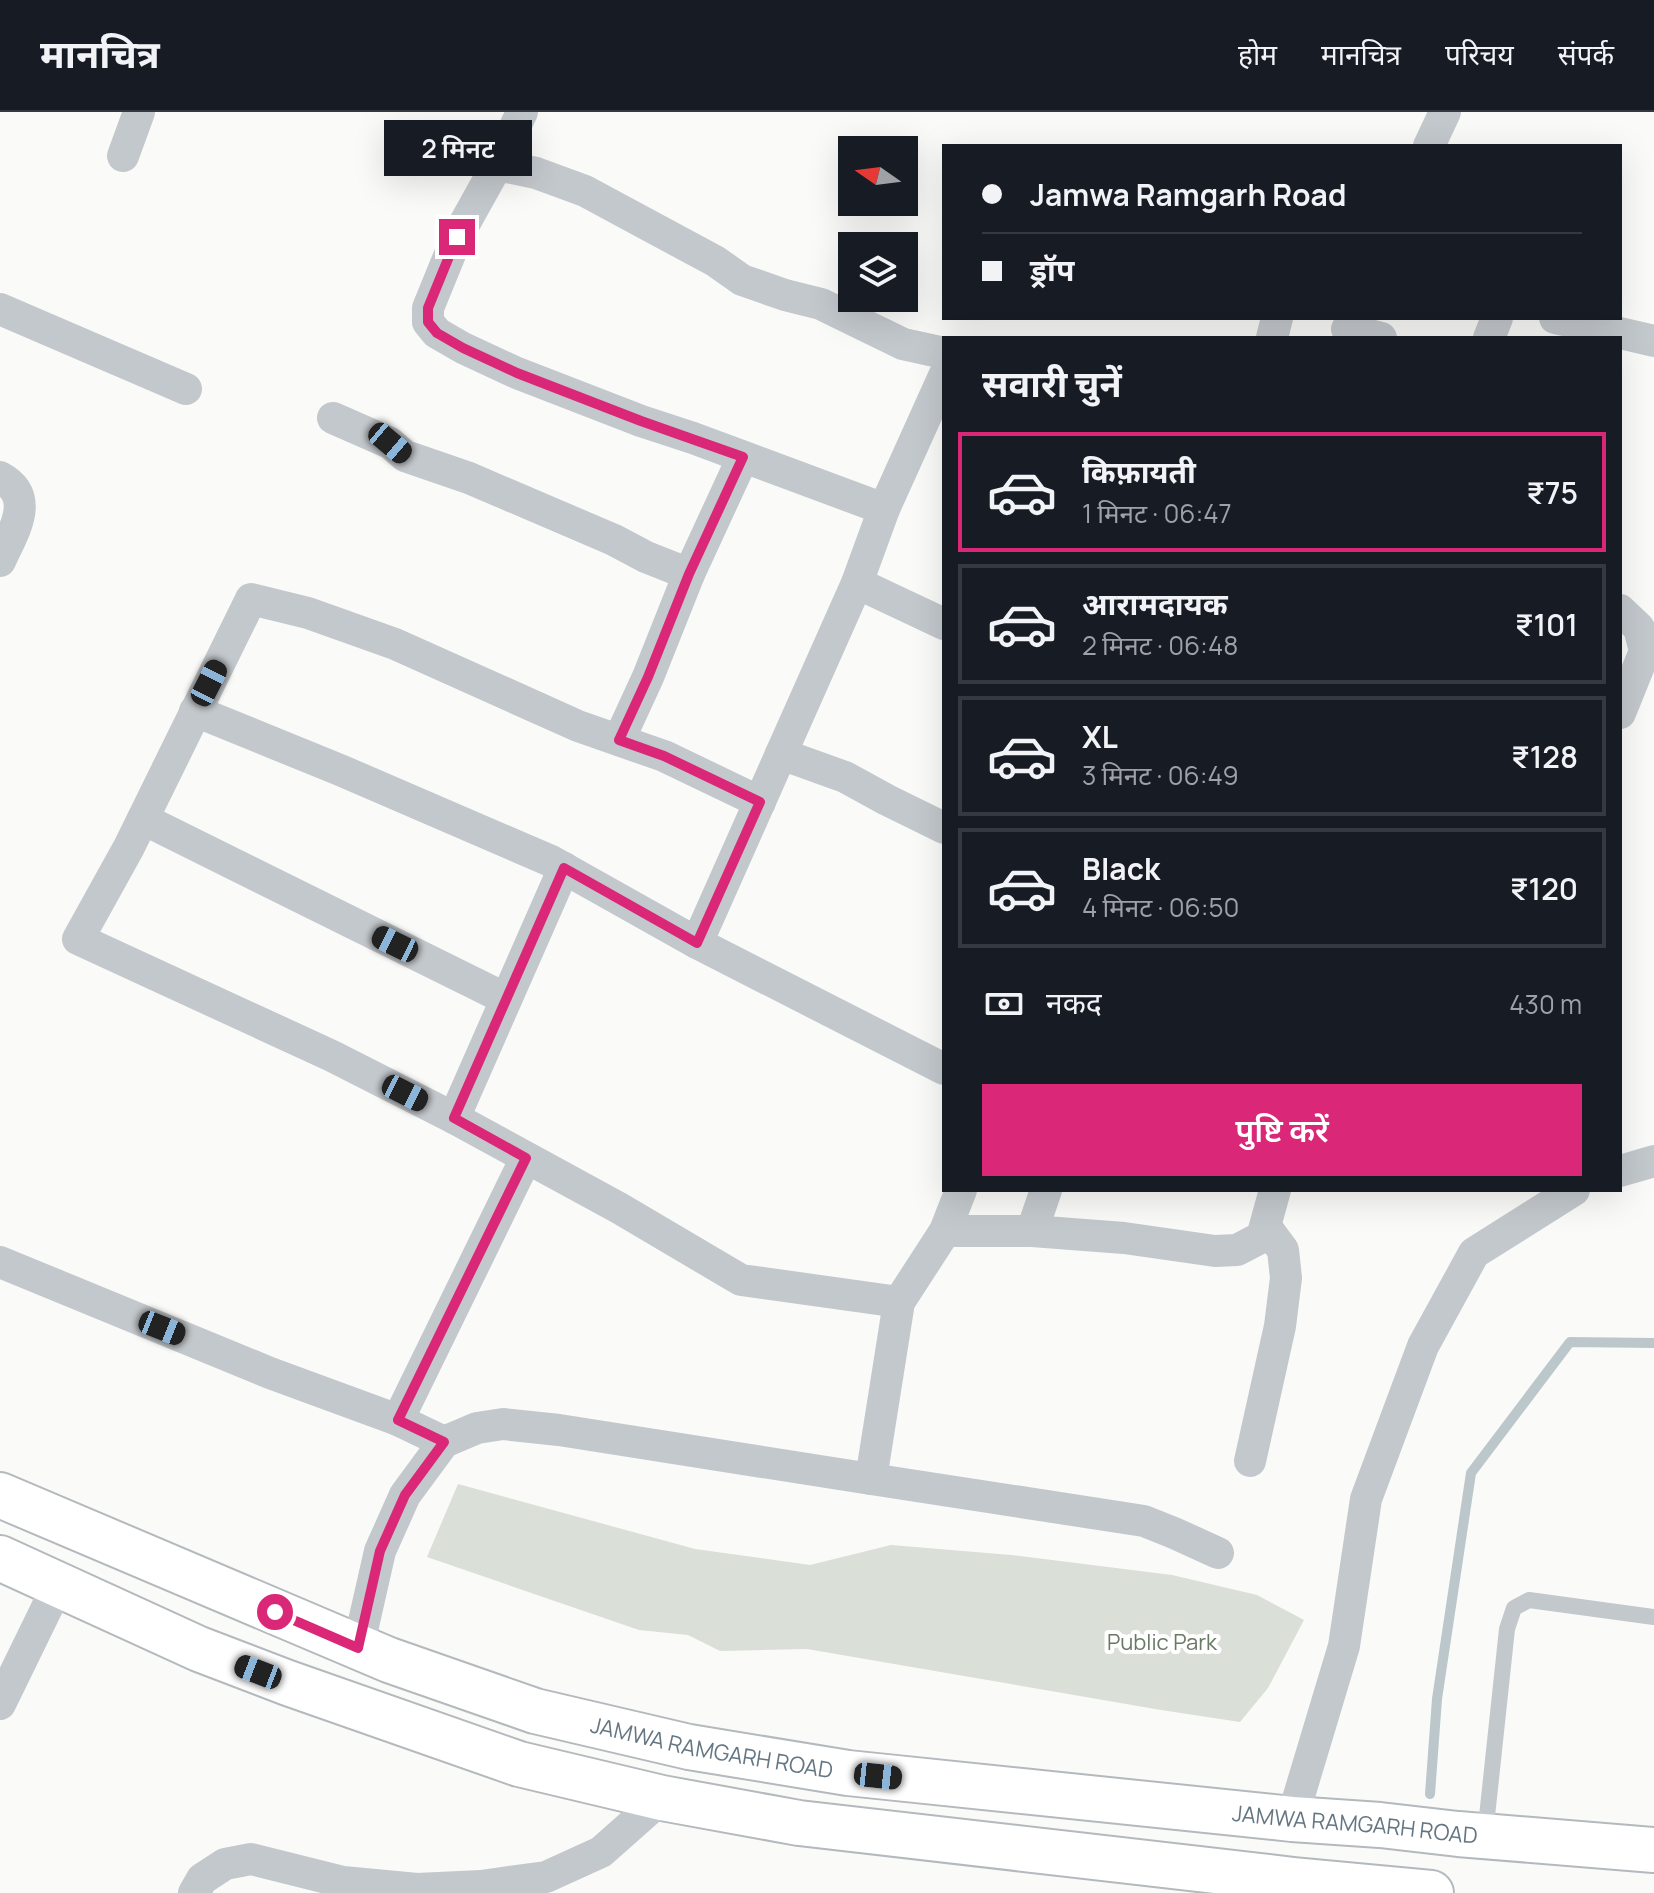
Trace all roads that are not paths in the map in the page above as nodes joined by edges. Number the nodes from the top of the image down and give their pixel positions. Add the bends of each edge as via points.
1 (139, 112) edge
2 (522, 112) edge
3 (1445, 112) edge
4 (1430, 144) edge
5 (123, 156) dead end
6 (497, 165) junction
7 (0, 309) edge
8 (1564, 320) edge
9 (1347, 328) edge
10 (1374, 336) edge
11 (1654, 341) edge
12 (942, 353) edge
13 (942, 380) edge
14 (186, 389) dead end
15 (333, 418) dead end
16 (743, 457) junction
17 (0, 477) edge
18 (884, 509) junction
19 (0, 561) edge
20 (689, 574) junction
21 (857, 583) junction
22 (1622, 612) edge
23 (942, 623) edge
24 (1622, 708) edge
25 (195, 711) junction
26 (619, 740) junction
27 (781, 754) junction
28 (760, 802) junction
29 (143, 819) junction
30 (942, 827) edge
31 (564, 868) junction
32 (697, 943) junction
33 (506, 999) junction
34 (942, 1068) edge
35 (454, 1118) junction
36 (526, 1158) junction
37 (1654, 1161) edge
38 (1622, 1170) edge
39 (960, 1192) edge
40 (1045, 1192) edge
41 (1275, 1192) edge
42 (1571, 1192) edge
43 (1266, 1227) junction
44 (945, 1231) junction
45 (1032, 1231) junction
46 (0, 1262) edge
47 (899, 1302) junction
48 (398, 1420) junction
49 (444, 1442) junction
50 (1250, 1461) dead end
51 (871, 1479) junction
52 (0, 1495) edge
53 (1218, 1553) dead end
54 (0, 1558) edge
55 (59, 1583) junction
56 (1654, 1617) edge
57 (373, 1654) junction
58 (0, 1704) edge
59 (373, 1713) junction
60 (662, 1798) junction
61 (1292, 1819) junction
62 (1471, 1835) junction
63 (1654, 1850) edge
64 (1215, 1882) edge
65 (1296, 1887) edge
66 (194, 1893) edge
67 (1431, 1893) edge

1 - 5 street
2 - 6 street
3 - 4 street
6 - 12 street via 585,191 742,280 821,304 903,344
6 - 16 street via 457,237 428,308 428,322 437,333 517,373
7 - 14 street
8 - 11 street
9 - 10 street
13 - 18 street
15 - 20 street via 390,443 405,456 469,478
16 - 18 street
16 - 20 street
17 - 19 street via 20,499 19,518
18 - 21 street
20 - 26 street
21 - 23 street
21 - 27 street
22 - 24 street via 1639,628 1645,651
25 - 26 street via 251,599 395,644
25 - 29 street
25 - 31 street
26 - 28 street
27 - 28 street
27 - 30 street via 845,777
28 - 32 street
29 - 33 street
29 - 35 street via 78,939
31 - 32 street
31 - 33 street
32 - 34 street
33 - 35 street
35 - 36 street
36 - 47 street via 741,1280
36 - 48 street
37 - 38 street
39 - 44 street
40 - 45 street
41 - 43 street
42 - 61 street via 1474,1253 1423,1346 1366,1499 1344,1646
43 - 45 street via 1262,1237 1237,1250 1215,1251
43 - 50 street via 1283,1250 1286,1278
44 - 45 street
44 - 47 street
46 - 48 street
47 - 51 street
48 - 49 street
49 - 51 street via 503,1424
49 - 57 street via 405,1495 380,1551
51 - 53 street via 1144,1521
52 - 57 highway, JAMWA RAMGARH ROAD
54 - 55 highway
55 - 58 street
55 - 59 highway via 199,1649
56 - 62 lane via 1529,1600 1514,1608
57 - 59 highway
57 - 61 highway, JAMWA RAMGARH ROAD via 535,1711 689,1747 848,1773
59 - 60 highway via 519,1764
60 - 64 highway via 799,1823
60 - 66 street via 601,1852 546,1877 417,1889 343,1882 251,1859 225,1864 202,1879
61 - 62 highway, JAMWA RAMGARH ROAD
62 - 63 highway, JAMWA RAMGARH ROAD
64 - 65 highway
65 - 67 highway

